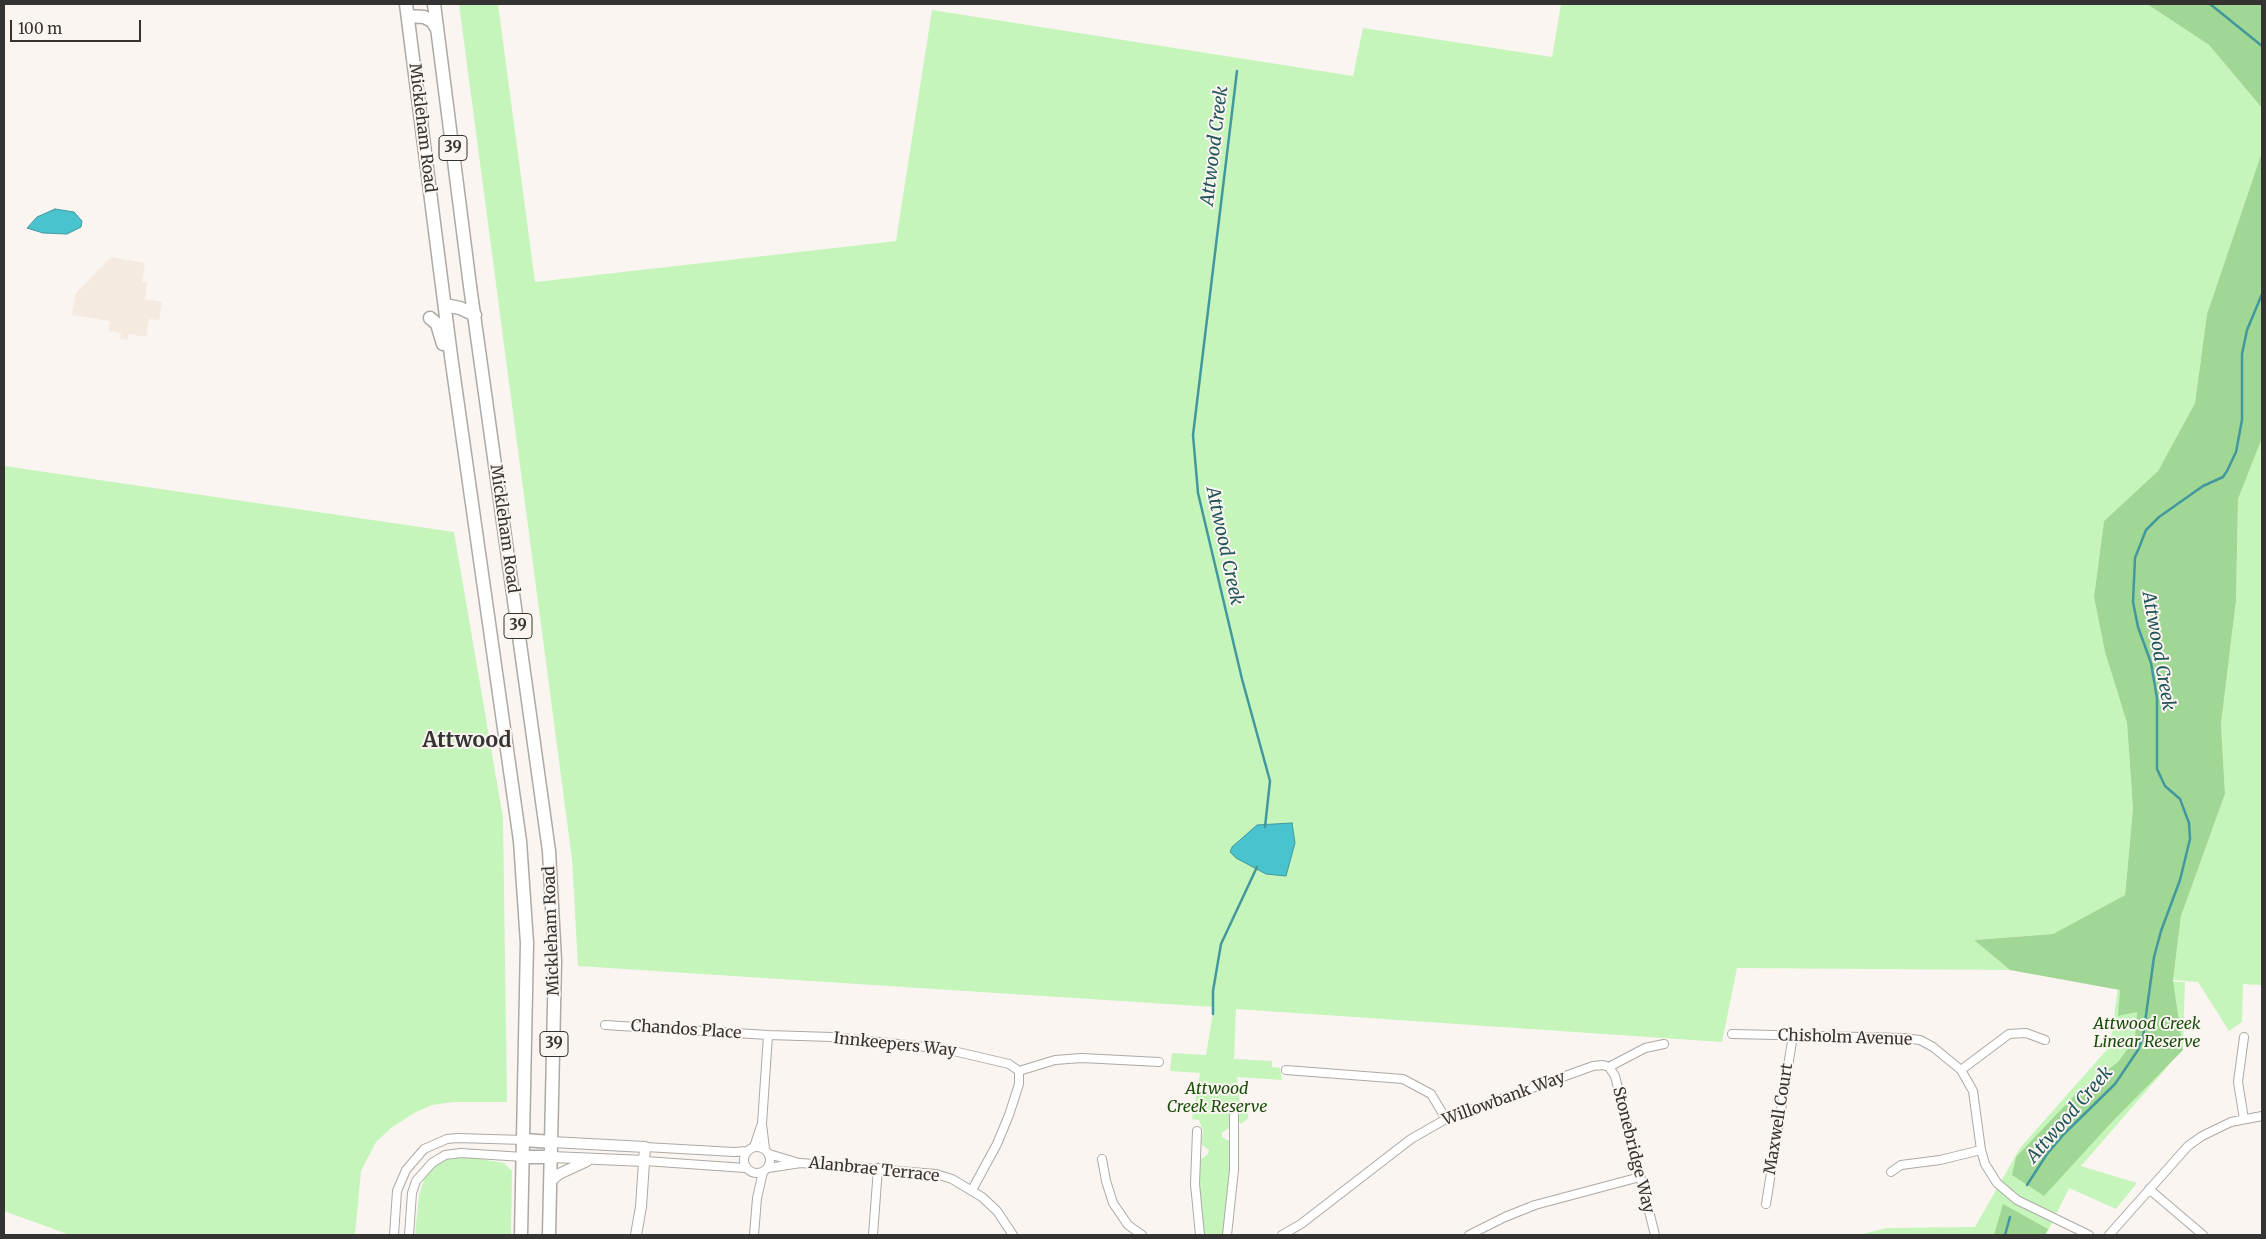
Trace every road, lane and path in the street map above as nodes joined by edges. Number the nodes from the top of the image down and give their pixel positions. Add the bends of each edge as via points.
1 (434, 4) edge
2 (407, 10) edge
3 (438, 29) junction
4 (445, 305) junction
5 (475, 315) junction
6 (430, 318) dead end
7 (447, 320) junction
8 (451, 356) junction
9 (605, 1025) dead end
10 (1732, 1034) dead end
11 (1792, 1035) junction
12 (768, 1036) junction
13 (2244, 1037) dead end
14 (2045, 1040) dead end
15 (1664, 1044) dead end
16 (1159, 1062) dead end
17 (1610, 1067) junction
18 (1286, 1070) dead end
19 (1961, 1070) junction
20 (1018, 1071) junction
21 (1234, 1116) dead end
22 (2262, 1116) edge
23 (1446, 1118) junction
24 (2244, 1118) junction
25 (762, 1124) junction
26 (1197, 1131) dead end
27 (524, 1140) junction
28 (552, 1142) junction
29 (645, 1147) junction
30 (750, 1149) junction
31 (1980, 1150) junction
32 (767, 1152) junction
33 (523, 1157) junction
34 (552, 1157) junction
35 (592, 1159) junction
36 (1102, 1159) dead end
37 (645, 1161) junction
38 (800, 1163) junction
39 (745, 1168) junction
40 (878, 1168) junction
41 (765, 1170) junction
42 (1891, 1172) dead end
43 (753, 1173) junction
44 (1640, 1177) junction
45 (551, 1181) junction
46 (2149, 1189) junction
47 (972, 1190) junction
48 (757, 1198) junction
49 (1766, 1204) dead end
50 (2122, 1221) junction
51 (394, 1235) edge
52 (409, 1235) edge
53 (521, 1235) edge
54 (549, 1235) edge
55 (636, 1235) edge
56 (754, 1235) edge
57 (873, 1235) edge
58 (1013, 1235) edge
59 (1142, 1235) edge
60 (1200, 1235) edge
61 (1227, 1235) edge
62 (1282, 1235) edge
63 (1469, 1235) edge
64 (1655, 1235) edge
65 (2089, 1235) edge
66 (2109, 1235) edge
67 (2115, 1235) edge
68 (2203, 1235) edge

1 - 3 main road, Mickleham Road / 39
2 - 3 main road via 432,21
2 - 4 main road, Mickleham Road / 39
3 - 5 main road, Mickleham Road / 39
4 - 5 main road
4 - 7 main road, Mickleham Road / 39
5 - 7 main road
5 - 28 main road, Mickleham Road / 39 via 549,851 555,961
6 - 8 main road via 437,324
7 - 8 main road, Mickleham Road / 39
8 - 27 main road, Mickleham Road / 39 via 520,841 527,943
9 - 12 street, Chandos Place
10 - 11 street, Chisholm Avenue
11 - 19 street, Chisholm Avenue via 1920,1040 1946,1055
11 - 49 street, Maxwell Court
12 - 20 street, Innkeepers Way via 832,1037 945,1049 1002,1062
12 - 25 street
13 - 24 street via 2238,1082
14 - 19 street via 2026,1033 2009,1034
15 - 17 street, Willowbank Way via 1645,1048
16 - 20 street via 1075,1058
17 - 23 street, Willowbank Way via 1593,1066
17 - 44 street, Stonebridge Way
18 - 23 street via 1403,1079 1431,1094
19 - 31 street, Chisholm Avenue via 1976,1103
20 - 47 street via 1019,1084 998,1144
21 - 61 street via 1234,1170
22 - 24 street
23 - 62 street, Willowbank Way via 1411,1139 1301,1224
24 - 46 street via 2216,1128 2196,1140
25 - 30 street
25 - 32 street
26 - 60 street via 1195,1184
27 - 28 main road
27 - 33 main road, Mickleham Road / 39
27 - 51 street via 457,1138 424,1149 406,1170 397,1191
28 - 29 street
28 - 34 main road, Mickleham Road / 39
29 - 30 street via 734,1152
29 - 37 street
30 - 32 street
30 - 39 street via 743,1159
31 - 42 street via 1901,1165
31 - 65 street, Chisholm Avenue via 1990,1174 2004,1191
32 - 38 street, Alanbrae Terrace
32 - 41 street via 770,1161
33 - 34 main road
33 - 52 street via 461,1153 446,1155 432,1163 416,1181 412,1193
33 - 53 main road, Mickleham Road / 39
34 - 35 street
34 - 45 main road, Mickleham Road / 39
35 - 37 street
35 - 45 street
36 - 59 street via 1113,1203 1128,1225
37 - 39 street
37 - 55 street
38 - 40 street, Alanbrae Terrace
38 - 41 street, Alanbrae Terrace
39 - 43 street
40 - 47 street, Alanbrae Terrace via 936,1174
40 - 57 street
41 - 43 street
41 - 48 street
43 - 48 street
44 - 63 street via 1552,1199
44 - 64 street, Stonebridge Way
45 - 54 main road, Mickleham Road / 39
46 - 50 street
46 - 68 street
47 - 58 street, Alanbrae Terrace via 996,1211
48 - 56 street
50 - 66 street
50 - 67 street

